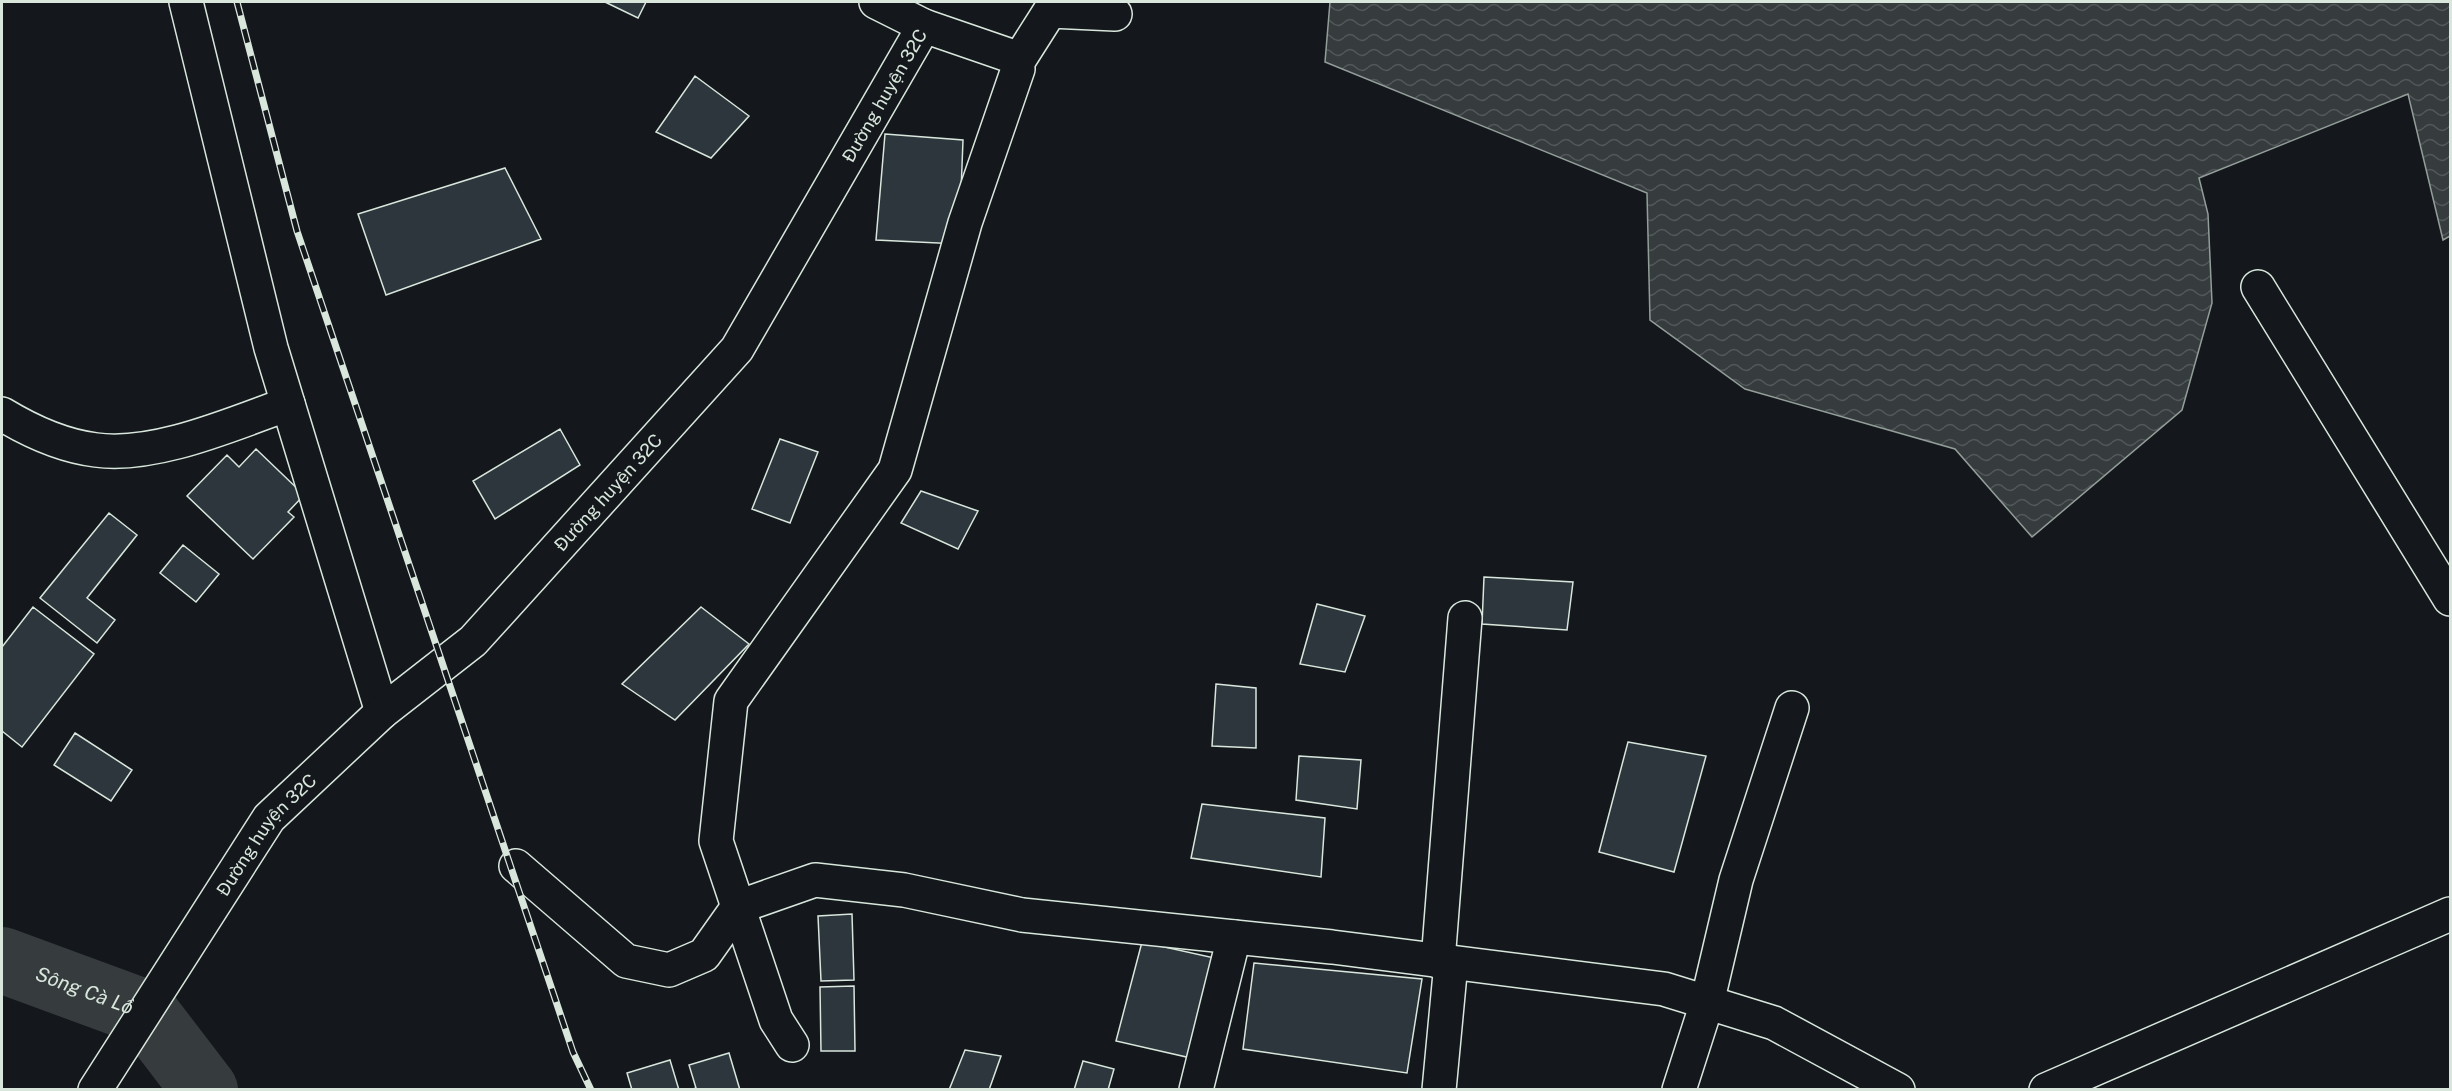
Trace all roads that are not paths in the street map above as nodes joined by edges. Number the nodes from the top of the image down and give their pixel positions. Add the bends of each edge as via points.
1 (186, 2) edge
2 (876, 2) edge
3 (1116, 14) dead end
4 (924, 26) junction
5 (1017, 63) junction
6 (2258, 287) dead end
7 (288, 404) junction
8 (2, 414) edge
9 (2451, 599) edge
10 (1465, 618) dead end
11 (1792, 708) dead end
12 (382, 712) junction
13 (516, 866) dead end
14 (738, 907) junction
15 (2451, 914) edge
16 (1234, 937) junction
17 (1445, 962) junction
18 (1707, 1003) junction
19 (792, 1045) dead end
20 (2098, 1079) edge
21 (95, 1089) edge
22 (1197, 1089) edge
23 (1439, 1089) edge
24 (1679, 1089) edge
25 (1898, 1089) edge
26 (2046, 1089) edge

1 - 7 street
2 - 4 street, Đường huyện 32C
3 - 5 street via 1050,10
4 - 5 street via 1014,57
4 - 12 street, Đường huyện 32C via 737,349 473,641
5 - 14 street via 965,224 895,470 731,701 716,841
6 - 9 street
7 - 8 street via 209,432 127,452 95,450 54,440
7 - 12 street
10 - 17 street
11 - 18 street via 1736,880
12 - 21 street, Đường huyện 32C via 269,818
13 - 14 street via 626,961 669,970 704,955
14 - 16 street via 815,880 904,890 1022,915
14 - 19 street via 776,1020
15 - 20 street
16 - 17 street
16 - 22 street
17 - 18 street via 1664,989
17 - 23 street
18 - 24 street
18 - 25 street via 1774,1023
20 - 26 street

